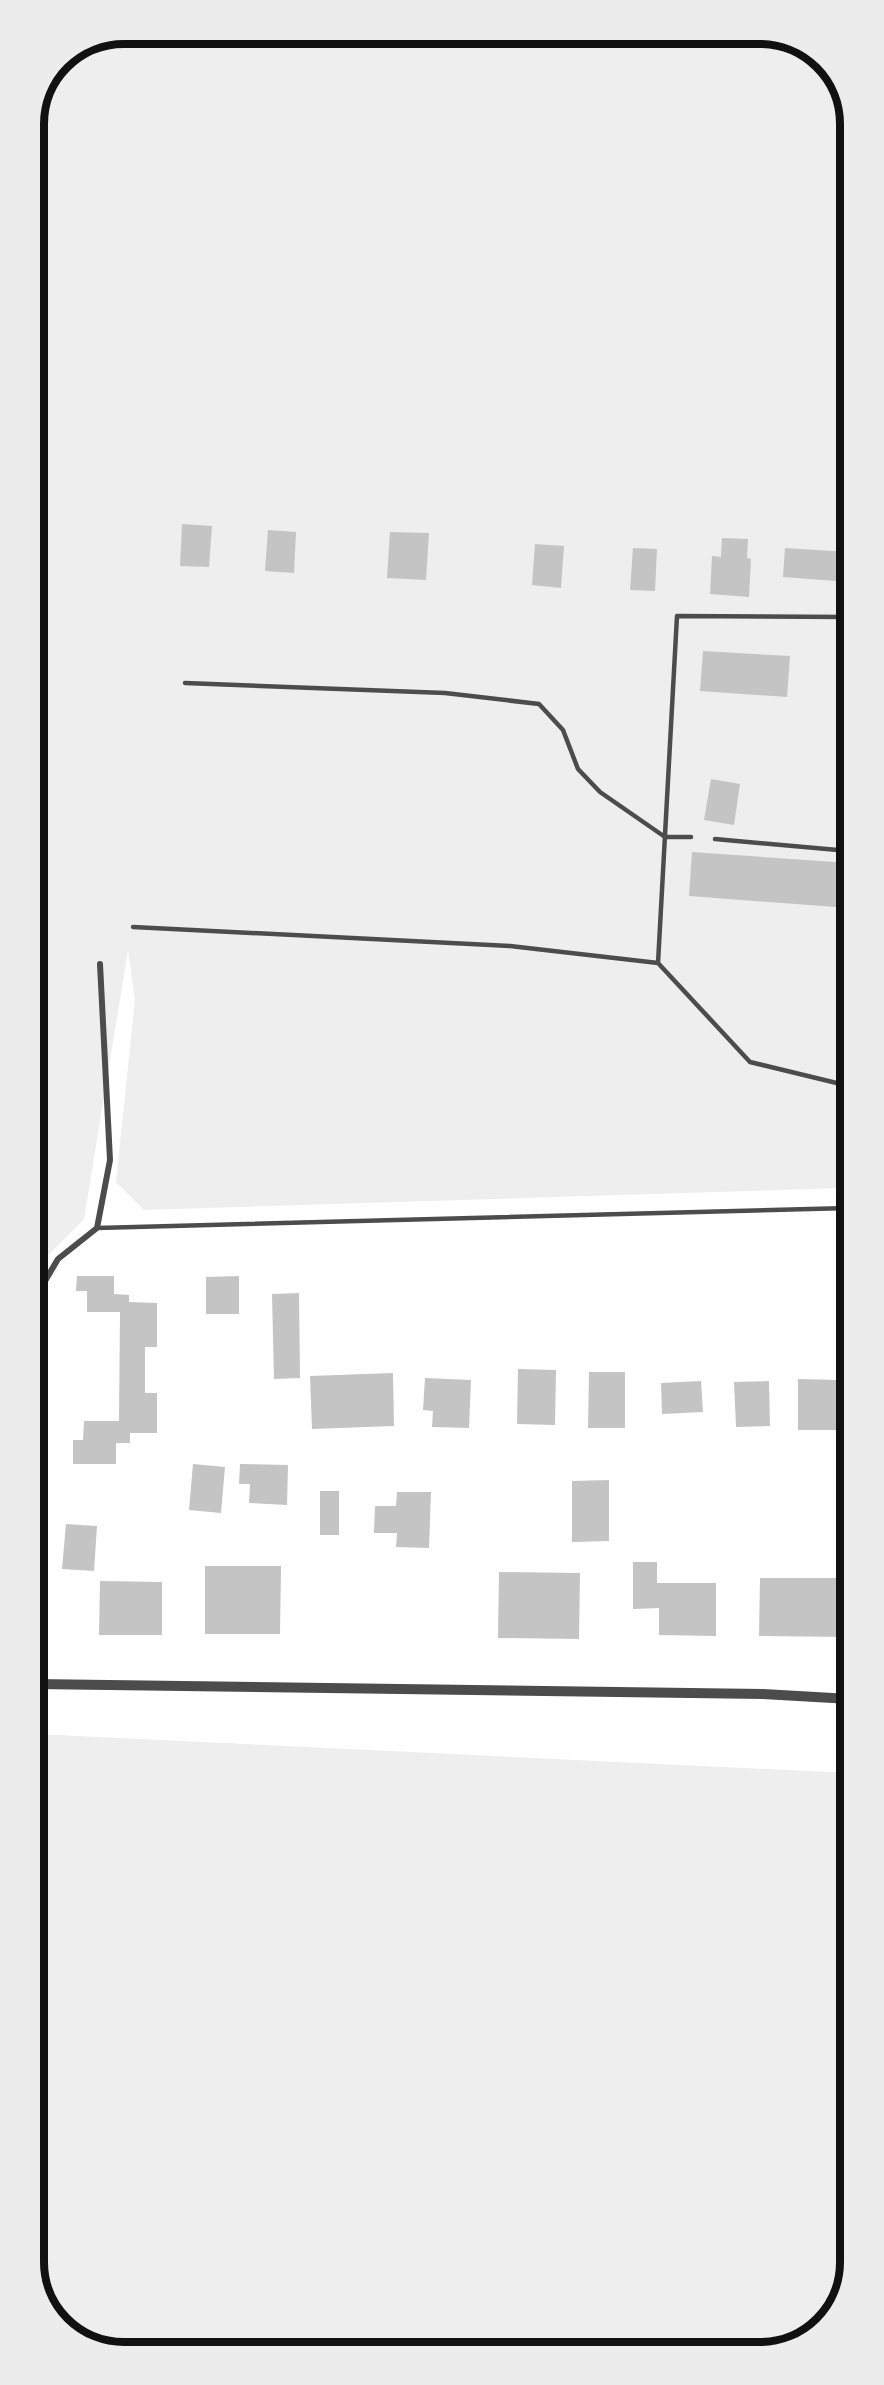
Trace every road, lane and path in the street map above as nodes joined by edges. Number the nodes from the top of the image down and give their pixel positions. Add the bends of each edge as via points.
1 (840, 616) edge
2 (185, 683) dead end
3 (665, 837) junction
4 (691, 837) dead end
5 (715, 839) dead end
6 (840, 850) edge
7 (133, 927) dead end
8 (658, 963) junction
9 (100, 964) dead end
10 (840, 1084) edge
11 (840, 1208) edge
12 (97, 1228) junction
13 (44, 1283) edge
14 (44, 1684) edge
15 (840, 1698) edge

1 - 3 lane via 676,616
2 - 3 lane via 445,693 539,704 563,730 578,769 600,792
3 - 4 lane
3 - 8 lane
5 - 6 lane
7 - 8 lane via 510,946
8 - 10 lane via 750,1062
9 - 12 street via 110,1160
11 - 12 lane
12 - 13 street via 58,1259
14 - 15 street via 763,1694

